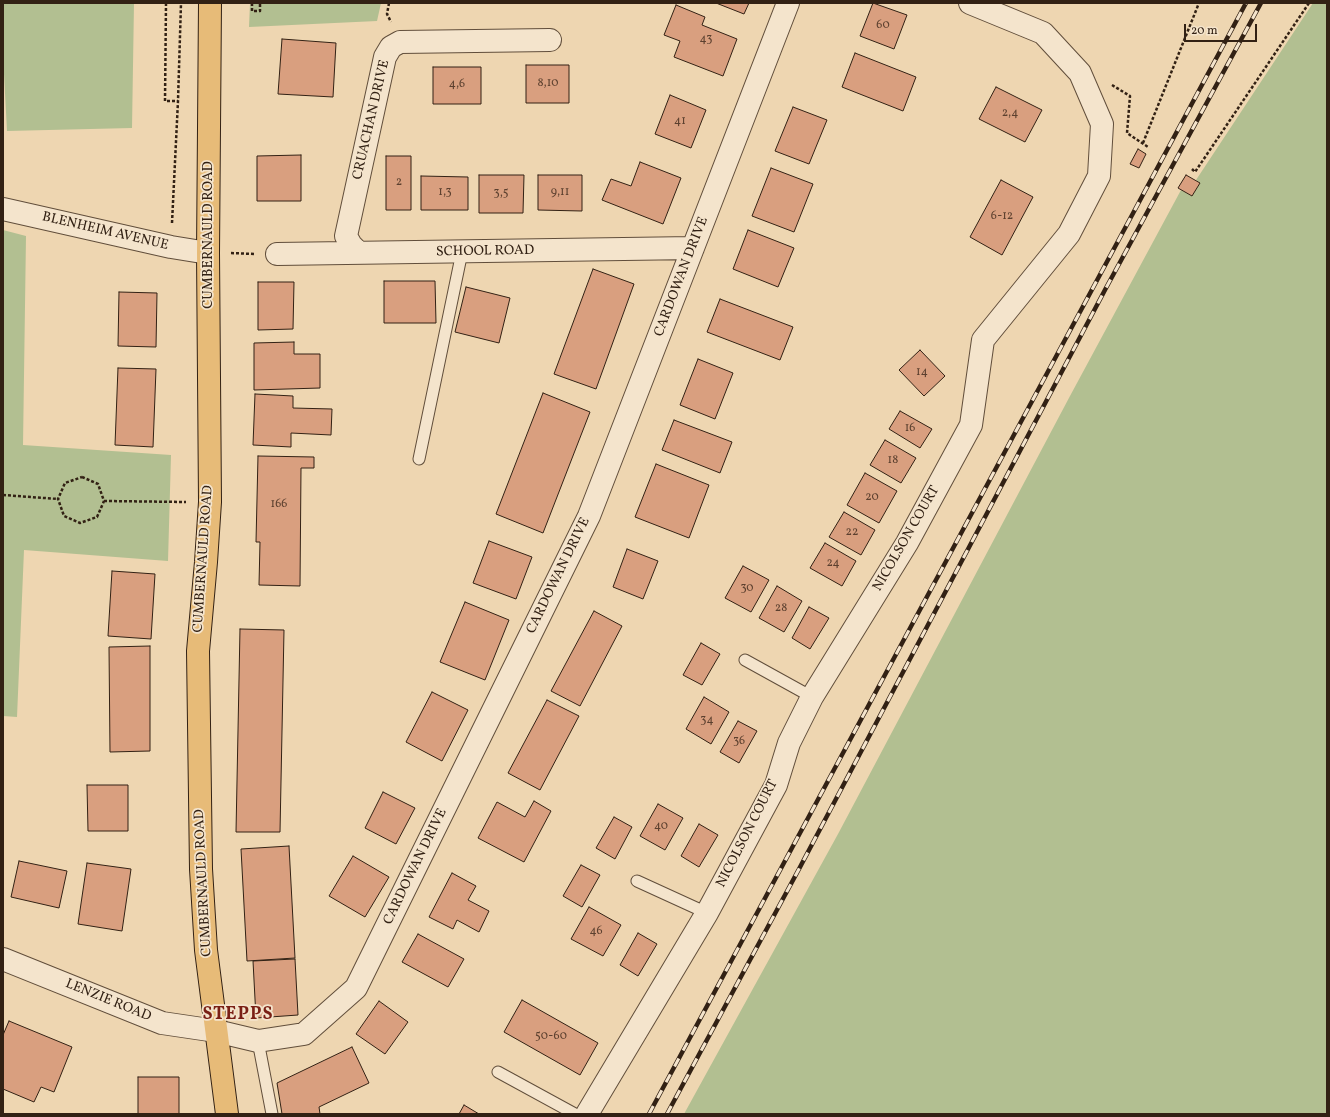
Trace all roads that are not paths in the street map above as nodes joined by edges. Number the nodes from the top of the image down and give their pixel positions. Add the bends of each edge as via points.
1 (210, 3) edge
2 (788, 3) edge
3 (970, 3) edge
4 (550, 40) dead end
5 (3, 209) edge
6 (693, 248) junction
7 (462, 252) junction
8 (208, 253) junction
9 (359, 253) junction
10 (277, 254) road end
11 (419, 459) dead end
12 (745, 660) dead end
13 (812, 697) junction
14 (637, 881) dead end
15 (707, 913) junction
16 (3, 959) edge
17 (216, 1031) junction
18 (258, 1041) junction
19 (498, 1072) dead end
20 (227, 1114) edge
21 (272, 1114) edge
22 (574, 1114) edge
23 (587, 1114) edge

1 - 8 main road, CUMBERNAULD ROAD
2 - 6 street, CARDOWAN DRIVE
3 - 13 street, NICOLSON COURT via 1043,33 1080,73 1102,124 1099,176 1069,234 983,340 971,425 907,543
4 - 9 street, CRUACHAN DRIVE via 400,42 391,47 385,56 346,236
5 - 8 street, BLENHEIM AVENUE via 171,248
6 - 7 street, SCHOOL ROAD
6 - 18 street, CARDOWAN DRIVE via 589,516 356,988 304,1034
7 - 9 street, SCHOOL ROAD
7 - 11 lane
8 - 17 main road, CUMBERNAULD ROAD via 210,502 198,651 198,698 201,869 206,950
9 - 10 street, SCHOOL ROAD
12 - 13 lane
13 - 15 street, NICOLSON COURT via 789,744 776,785
14 - 15 lane
15 - 23 street, NICOLSON COURT
16 - 17 street, LENZIE ROAD via 162,1024
17 - 18 street, CARDOWAN DRIVE
17 - 20 main road, CUMBERNAULD ROAD
18 - 21 lane
19 - 22 lane

